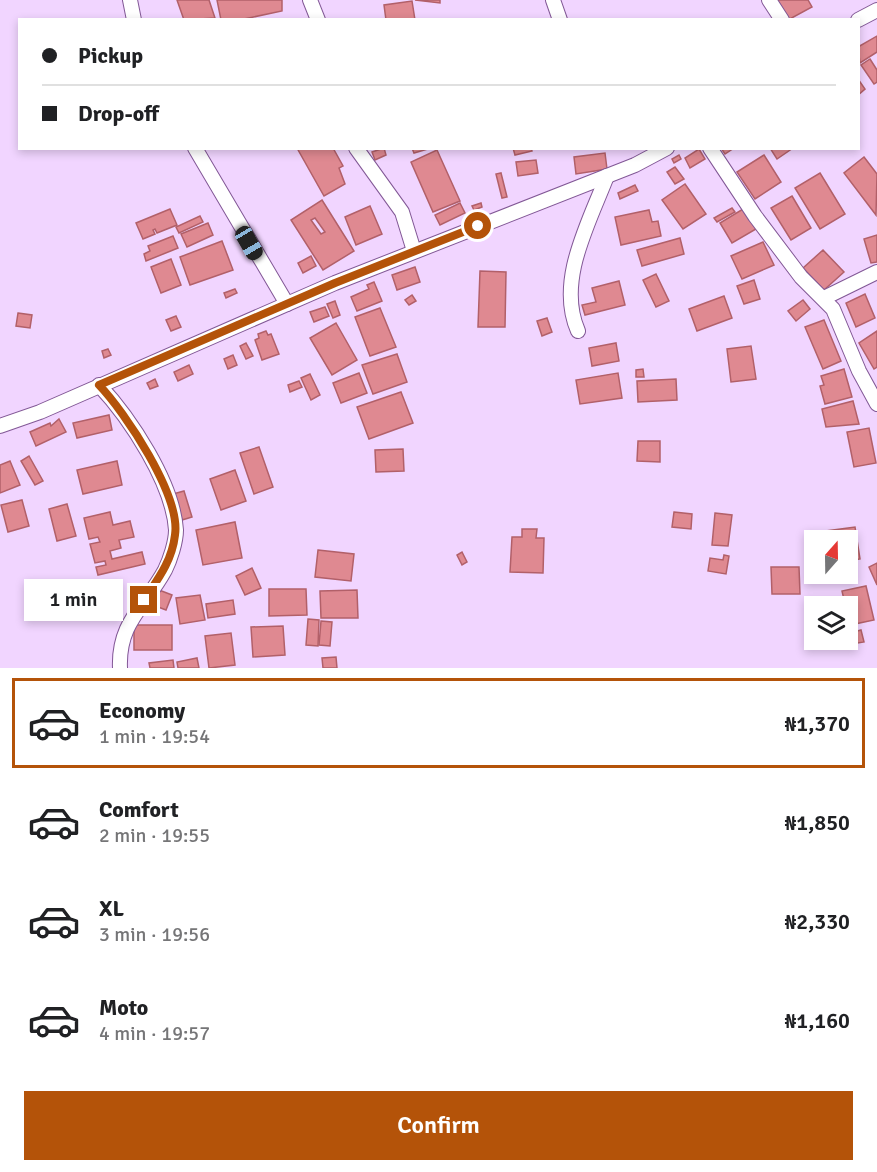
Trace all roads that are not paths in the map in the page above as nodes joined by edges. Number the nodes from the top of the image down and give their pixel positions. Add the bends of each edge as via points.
1 (130, 0) edge
2 (310, 0) edge
3 (553, 0) edge
4 (769, 0) edge
5 (877, 10) edge
6 (134, 18) edge
7 (317, 18) edge
8 (559, 18) edge
9 (781, 18) edge
10 (860, 19) edge
11 (196, 150) edge
12 (357, 150) edge
13 (663, 150) edge
14 (711, 150) edge
15 (607, 176) junction
16 (414, 251) junction
17 (877, 272) edge
18 (824, 298) junction
19 (287, 304) junction
20 (578, 331) dead end
21 (99, 385) junction
22 (877, 404) edge
23 (0, 426) edge
24 (120, 668) edge

1 - 6 street
2 - 7 street
3 - 8 street
4 - 9 street
5 - 10 street
11 - 19 street
12 - 16 street via 402,212
13 - 15 street
14 - 18 street via 801,277
15 - 16 street
15 - 20 street via 585,225 570,290 570,312
16 - 19 street
17 - 18 street
18 - 22 street via 833,309
19 - 21 street
21 - 23 street
21 - 24 street via 121,408 153,460 176,531 165,569 122,636

